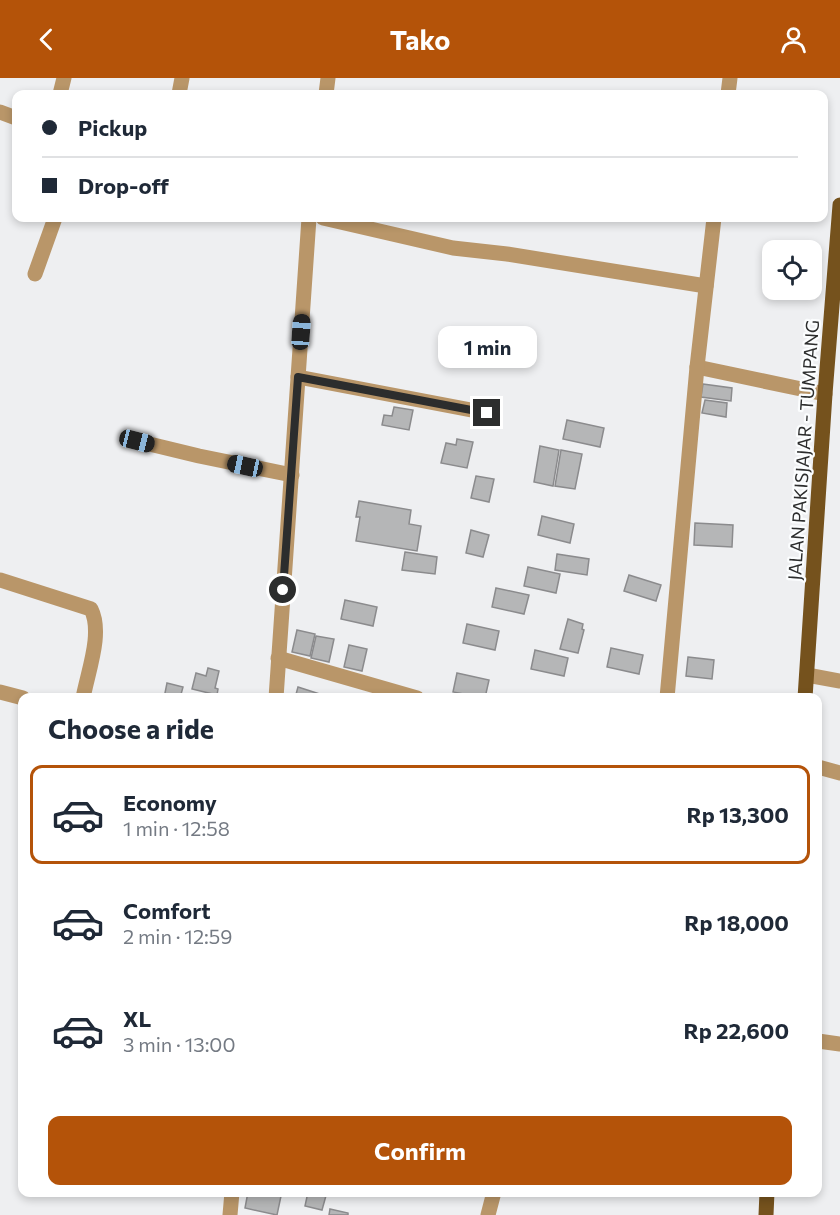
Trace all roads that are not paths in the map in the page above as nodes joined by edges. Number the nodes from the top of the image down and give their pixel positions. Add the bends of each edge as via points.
1 (840, 205) edge
2 (54, 222) edge
3 (309, 222) edge
4 (340, 222) edge
5 (714, 222) edge
6 (35, 274) dead end
7 (706, 286) junction
8 (837, 286) edge
9 (697, 367) junction
10 (298, 377) junction
11 (825, 394) junction
12 (487, 413) dead end
13 (137, 441) dead end
14 (292, 475) junction
15 (0, 580) edge
16 (278, 658) junction
17 (807, 675) junction
18 (840, 681) edge
19 (0, 692) edge
20 (84, 693) edge
21 (276, 693) edge
22 (400, 693) edge
23 (667, 693) edge
24 (805, 693) edge
25 (18, 697) edge
26 (822, 768) edge
27 (840, 773) edge
28 (822, 1042) edge
29 (840, 1044) edge
30 (232, 1197) edge
31 (493, 1197) edge
32 (767, 1197) edge
33 (230, 1215) edge
34 (488, 1215) edge
35 (766, 1215) edge

1 - 8 main road, JALAN PAKISJAJAR - TUMPANG
2 - 6 street
3 - 10 street
4 - 7 street via 453,248
5 - 7 street
7 - 9 street
8 - 11 main road, JALAN PAKISJAJAR - TUMPANG
9 - 11 street
9 - 23 street
10 - 12 street
10 - 14 street
11 - 17 main road, JALAN PAKISJAJAR - TUMPANG
13 - 14 street
14 - 16 street
15 - 20 street via 91,609 97,630
16 - 21 street
16 - 22 street
17 - 18 street
17 - 24 main road, JALAN PAKISJAJAR - TUMPANG
19 - 25 street
26 - 27 street
28 - 29 street
30 - 33 street
31 - 34 street
32 - 35 main road

